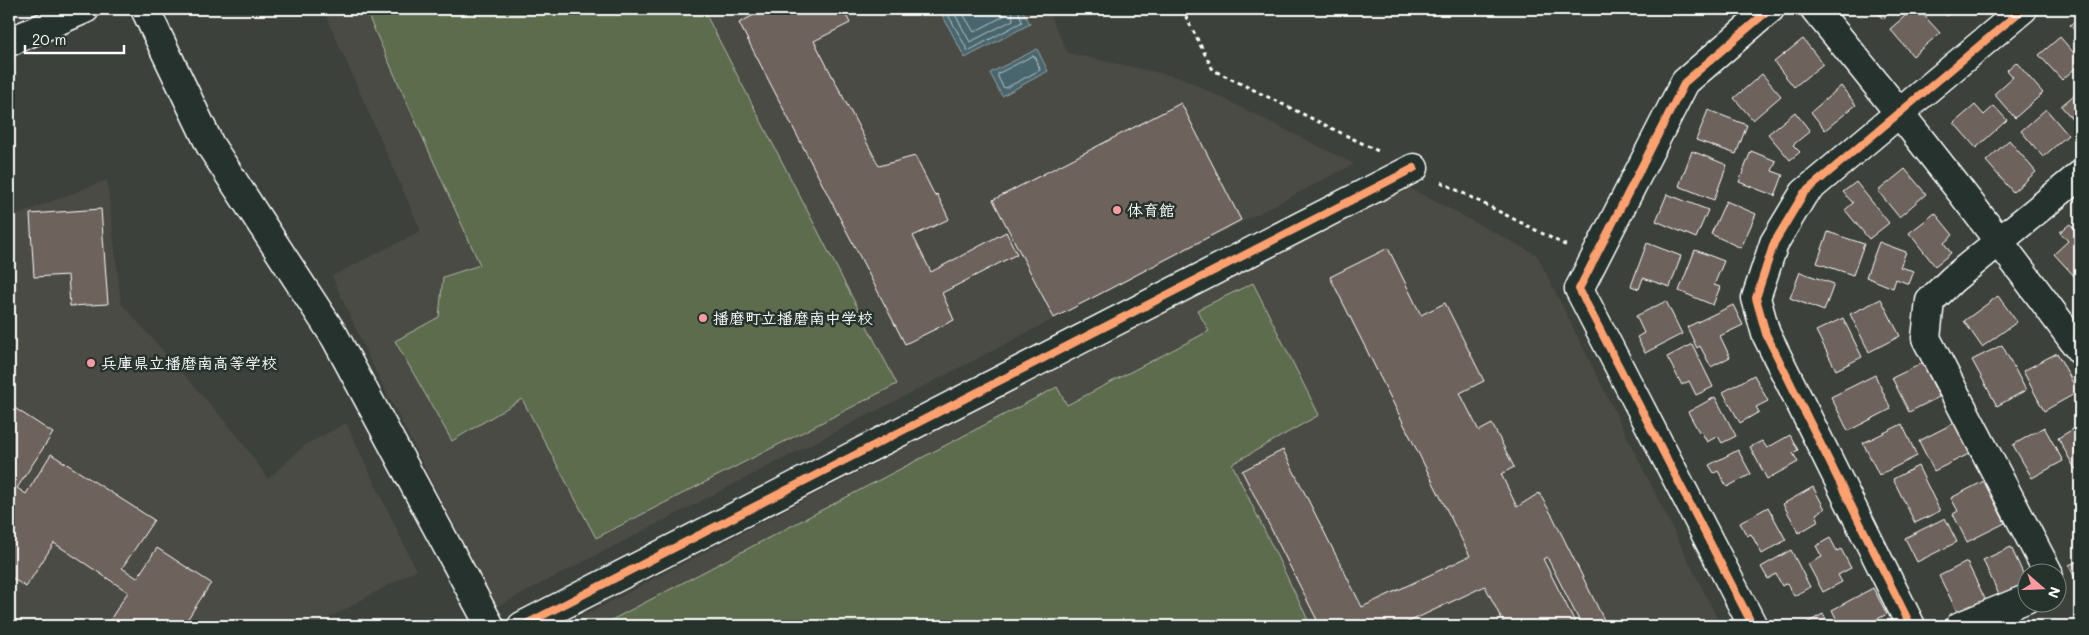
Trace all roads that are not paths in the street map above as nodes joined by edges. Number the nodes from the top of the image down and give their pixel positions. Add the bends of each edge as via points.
1 (85, 9) edge
2 (145, 9) edge
3 (1770, 9) edge
4 (1815, 9) edge
5 (2023, 9) edge
6 (9, 42) edge
7 (1900, 112) junction
8 (1414, 168) road end
9 (2080, 175) edge
10 (2000, 241) junction
11 (2080, 350) edge
12 (2043, 562) edge
13 (2016, 603) edge
14 (490, 626) edge
15 (522, 626) edge
16 (1753, 626) edge
17 (1912, 626) edge
18 (1960, 626) edge

1 - 6 street
2 - 14 street via 210,145 335,337
3 - 16 street via 1685,82 1579,289
4 - 7 street
5 - 7 street
7 - 10 street
7 - 17 street via 1804,193 1774,243 1756,298 1766,334
8 - 15 street
9 - 10 street
10 - 11 street
10 - 12 street via 1930,301 1926,338
13 - 18 street

